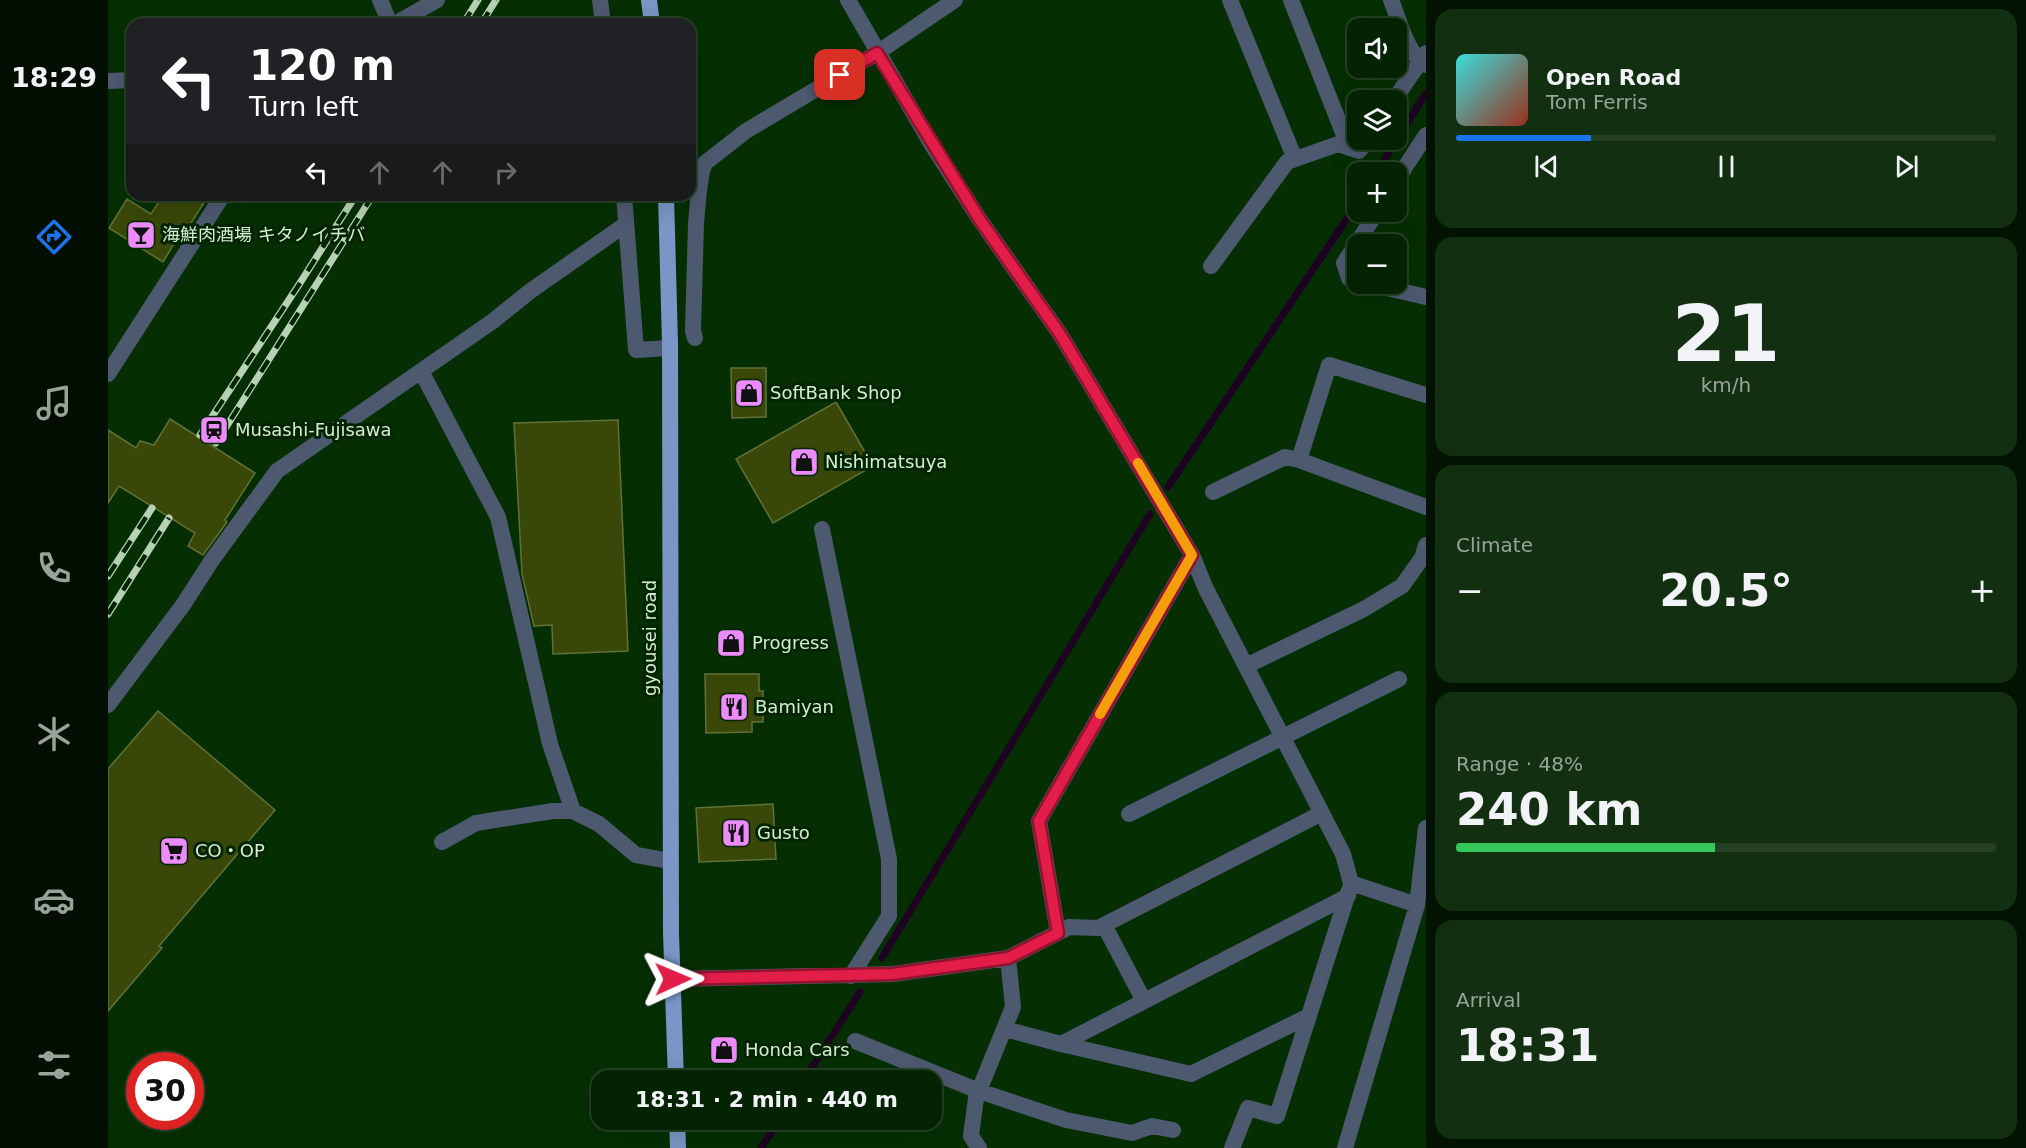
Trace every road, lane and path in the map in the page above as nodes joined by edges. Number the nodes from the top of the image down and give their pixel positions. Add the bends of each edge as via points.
1 (380, 0) edge
2 (437, 0) edge
3 (600, 0) edge
4 (649, 0) edge
5 (848, 0) edge
6 (955, 0) edge
7 (1230, 0) edge
8 (1291, 0) edge
9 (1391, 0) edge
10 (388, 18) edge
11 (406, 18) edge
12 (602, 18) edge
13 (651, 18) edge
14 (877, 53) junction
15 (1424, 60) edge
16 (126, 80) edge
17 (108, 81) edge
18 (1402, 90) edge
19 (1426, 135) edge
20 (1347, 143) edge
21 (1347, 147) edge
22 (1295, 159) junction
23 (1407, 164) edge
24 (219, 201) edge
25 (624, 201) edge
26 (666, 201) edge
27 (626, 224) junction
28 (1347, 258) edge
29 (1211, 266) dead end
30 (1347, 272) edge
31 (1407, 293) edge
32 (1426, 297) edge
33 (695, 338) dead end
34 (669, 348) junction
35 (421, 371) junction
36 (108, 374) edge
37 (1426, 395) edge
38 (1299, 460) junction
39 (1213, 492) dead end
40 (1426, 507) edge
41 (822, 529) dead end
42 (1426, 545) edge
43 (1192, 555) junction
44 (1246, 666) junction
45 (1399, 679) dead end
46 (108, 705) edge
47 (1283, 737) junction
48 (573, 811) junction
49 (1322, 813) junction
50 (1129, 814) dead end
51 (1426, 828) edge
52 (442, 842) dead end
53 (670, 861) junction
54 (1349, 889) junction
55 (1417, 905) junction
56 (1104, 925) junction
57 (1058, 933) junction
58 (1008, 958) junction
59 (851, 976) junction
60 (673, 979) junction
61 (1144, 1001) junction
62 (1307, 1017) junction
63 (1005, 1029) junction
64 (855, 1041) dead end
65 (1061, 1044) junction
66 (676, 1070) edge
67 (979, 1091) junction
68 (677, 1130) edge
69 (1173, 1130) dead end
70 (678, 1148) edge
71 (979, 1148) edge
72 (1232, 1148) edge
73 (1345, 1148) edge

1 - 10 street
2 - 11 street
3 - 12 street
4 - 13 highway
5 - 14 street
6 - 14 street
7 - 22 street
8 - 20 street
9 - 15 street via 1410,48
14 - 33 street via 746,131 705,163 696,223
14 - 43 street via 980,220 1060,334
15 - 18 street
16 - 17 street
19 - 23 street
21 - 22 street via 1338,144
22 - 29 street via 1287,162
24 - 36 street
25 - 27 street
26 - 34 highway, gyousei road
27 - 34 street via 636,350
27 - 35 street
28 - 30 street
31 - 32 street
34 - 53 highway, gyousei road
35 - 46 street via 277,471
35 - 48 street via 498,517 550,744
37 - 38 street via 1329,365
38 - 39 street via 1285,457
38 - 40 street
41 - 59 street via 890,859 889,916
42 - 44 street via 1422,558 1402,586 1364,609
43 - 44 street
43 - 57 street via 1039,821
44 - 47 street
45 - 47 street
47 - 49 street
47 - 50 street
48 - 52 street via 476,823
48 - 53 street via 599,824 636,855
49 - 54 street via 1343,854
49 - 56 street
51 - 55 street
53 - 60 highway, gyousei road
54 - 55 street
54 - 61 street
54 - 62 street
55 - 73 street
56 - 57 street via 1069,927
56 - 61 street
57 - 58 street
58 - 59 street
58 - 63 street via 1013,1006
59 - 60 street
60 - 66 highway, gyousei road
61 - 65 street
62 - 65 street via 1191,1074
62 - 72 street via 1277,1116 1248,1108
63 - 65 street
63 - 67 street
64 - 67 street
67 - 69 street via 1066,1120 1132,1133 1152,1126
67 - 71 street via 971,1136
68 - 70 highway

